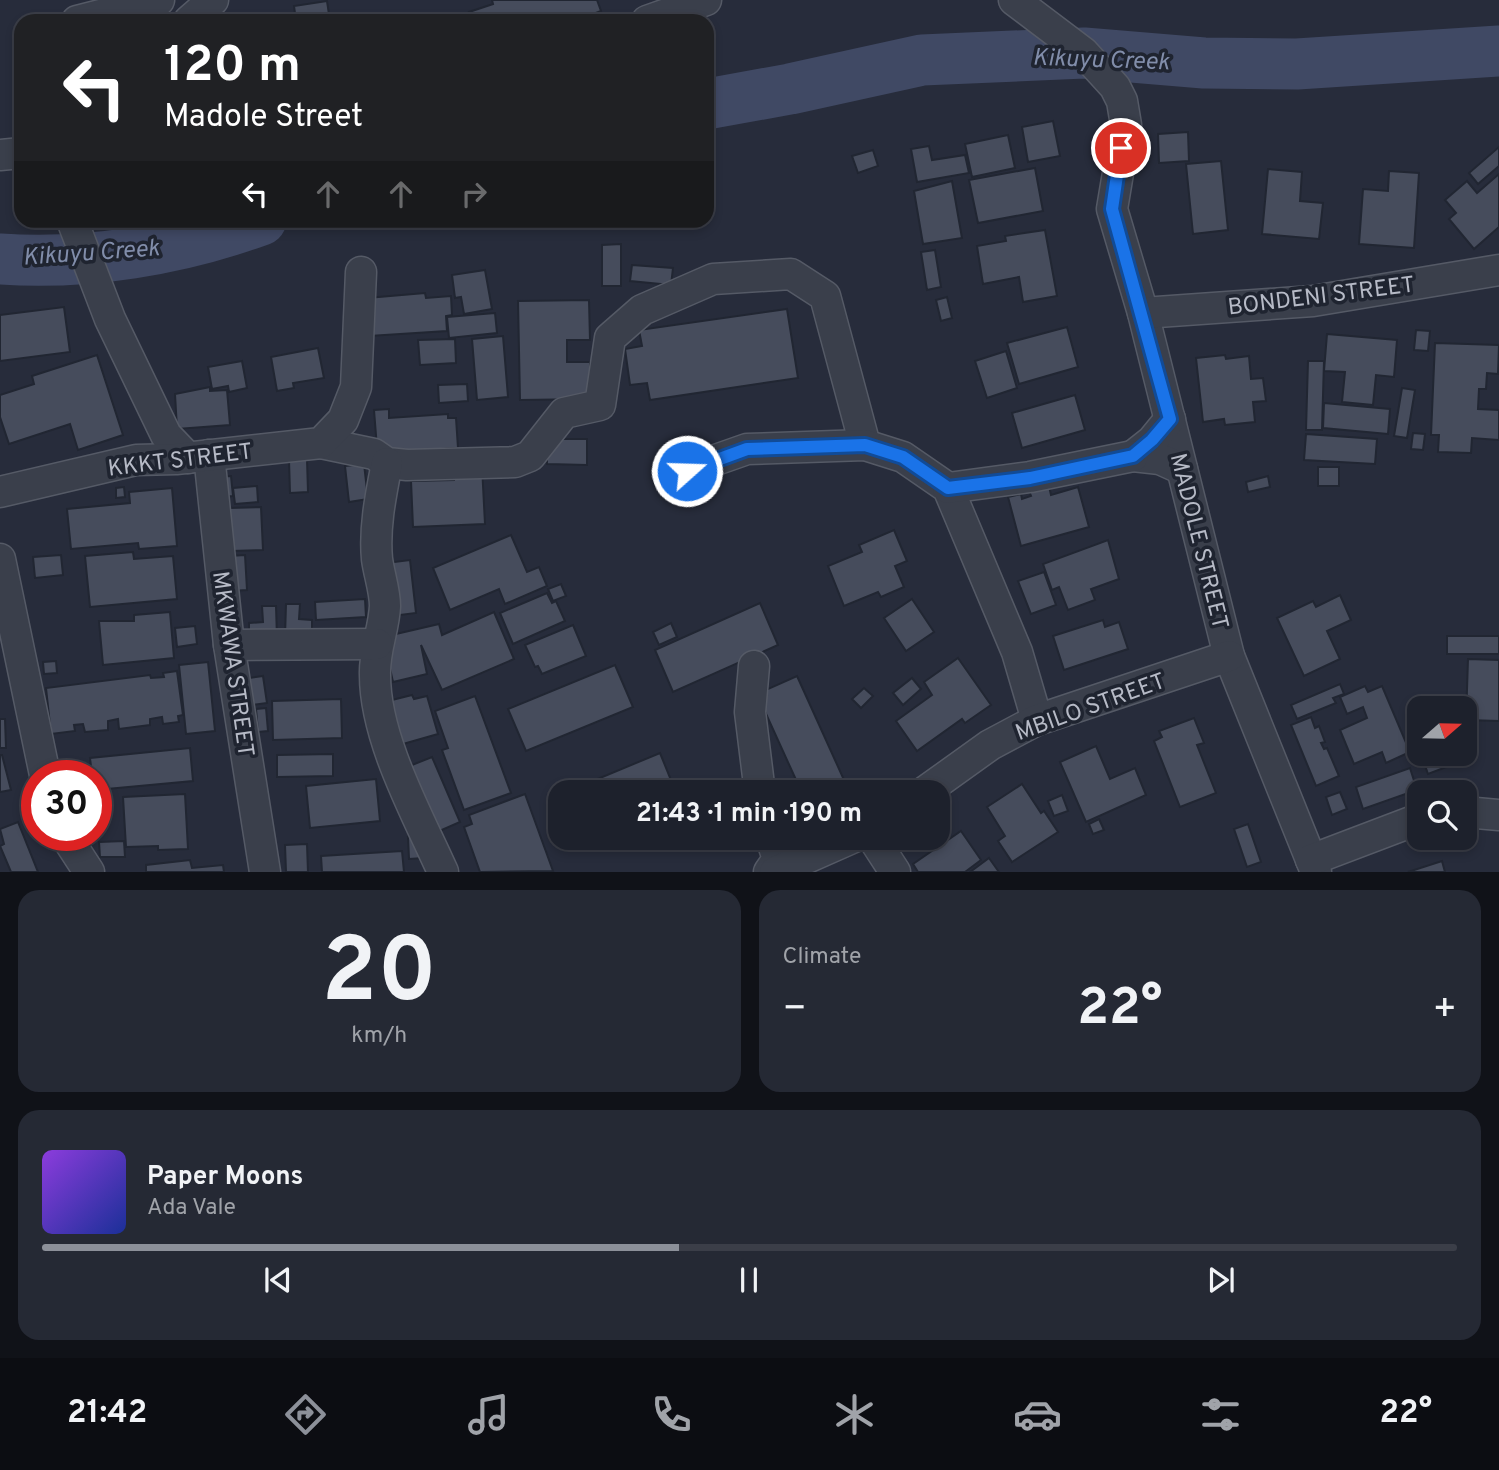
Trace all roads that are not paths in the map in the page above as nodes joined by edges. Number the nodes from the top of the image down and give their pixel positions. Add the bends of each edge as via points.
1 (159, 0) edge
2 (213, 0) edge
3 (706, 0) edge
4 (1014, 0) edge
5 (104, 14) edge
6 (197, 14) edge
7 (667, 14) edge
8 (75, 228) edge
9 (1499, 270) edge
10 (361, 272) dead end
11 (1143, 313) junction
12 (1170, 419) junction
13 (321, 443) junction
14 (865, 445) junction
15 (199, 456) junction
16 (1133, 456) junction
17 (387, 463) junction
18 (1182, 470) junction
19 (673, 475) dead end
20 (948, 488) junction
21 (0, 492) edge
22 (0, 559) edge
23 (377, 644) junction
24 (229, 645) junction
25 (1229, 656) junction
26 (754, 666) dead end
27 (1037, 720) junction
28 (41, 760) edge
29 (758, 780) edge
30 (941, 780) edge
31 (1477, 813) edge
32 (1499, 815) edge
33 (1407, 824) edge
34 (775, 850) edge
35 (825, 850) edge
36 (881, 850) edge
37 (75, 851) edge
38 (1314, 866) edge
39 (89, 872) edge
40 (265, 872) edge
41 (443, 872) edge
42 (769, 872) edge
43 (775, 872) edge
44 (895, 872) edge

1 - 5 street
2 - 6 street
3 - 7 street
4 - 11 street, MADOLE STREET via 1084,53 1122,101 1126,125 1112,209
8 - 15 street via 110,319 166,435
9 - 11 street, BONDENI STREET via 1313,301
10 - 13 street via 356,387 343,419
11 - 12 street, MADOLE STREET
12 - 16 street
12 - 18 street, MADOLE STREET
13 - 15 street, KKKT STREET
13 - 17 street, KKKT STREET via 374,454
14 - 17 street, KKKT STREET via 825,296 791,274 713,279 642,310 610,338 600,405 564,412 530,456 515,462
14 - 19 street via 747,449
14 - 20 street via 903,457
15 - 21 street, KKKT STREET via 136,460
15 - 24 street, MKWAWA STREET
16 - 18 street via 1160,459
16 - 20 street via 1030,478
17 - 23 street via 377,523 385,606
18 - 25 street, MADOLE STREET
20 - 27 street via 1017,652
22 - 28 street
23 - 24 street
23 - 41 street via 374,676 379,710 402,779
24 - 40 street, MKWAWA STREET
25 - 27 street, MBILO STREET
25 - 38 street, MADOLE STREET
26 - 29 street via 750,712
27 - 30 street, MBILO STREET via 990,745
31 - 32 street
33 - 38 street
34 - 42 street via 778,859
35 - 43 street
36 - 44 street
37 - 39 street

